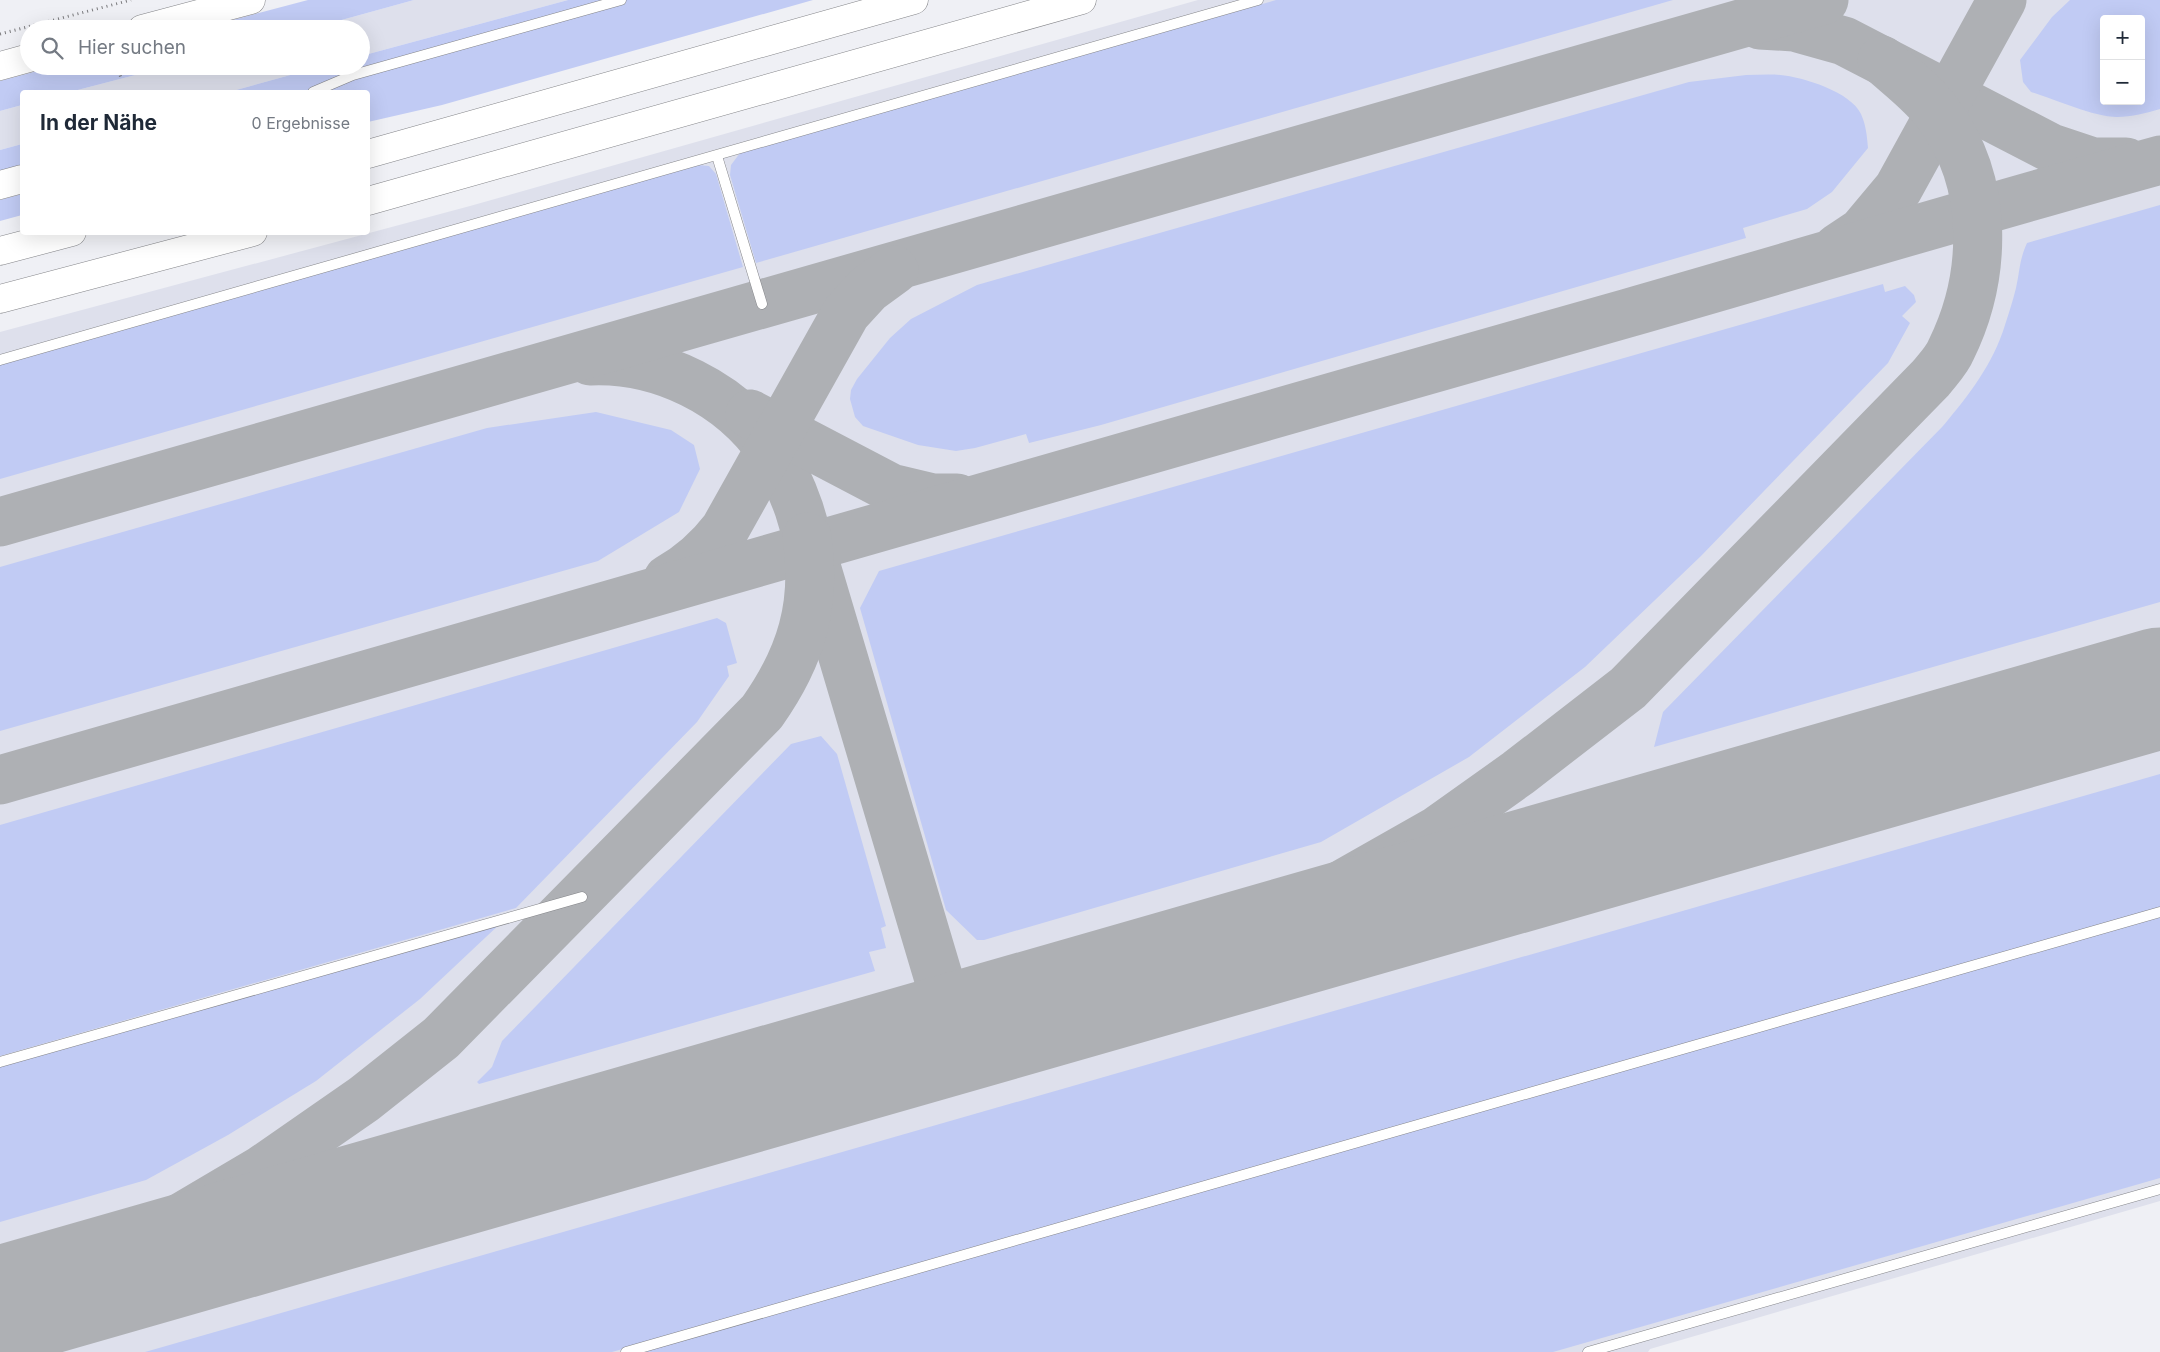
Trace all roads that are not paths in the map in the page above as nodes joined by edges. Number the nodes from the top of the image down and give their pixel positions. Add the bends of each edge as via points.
1 (251, 0) edge
2 (621, 0) edge
3 (914, 0) edge
4 (1082, 0) edge
5 (1258, 0) edge
6 (176, 20) edge
7 (20, 60) edge
8 (0, 66) edge
9 (370, 70) edge
10 (353, 75) edge
11 (318, 90) edge
12 (440, 133) junction
13 (370, 135) edge
14 (370, 153) edge
15 (717, 156) junction
16 (20, 180) edge
17 (0, 185) edge
18 (370, 200) edge
19 (61, 235) edge
20 (242, 235) edge
21 (0, 251) edge
22 (0, 299) edge
23 (762, 304) dead end
24 (0, 360) edge
25 (582, 897) dead end
26 (2160, 912) edge
27 (0, 1062) edge
28 (2160, 1189) edge
29 (1616, 1348) edge
30 (626, 1352) edge
31 (1588, 1352) edge

1 - 6 main road
2 - 9 lane
3 - 12 main road
4 - 18 main road
5 - 15 lane
7 - 8 main road
10 - 11 lane
12 - 13 main road
12 - 14 main road
15 - 23 lane
15 - 24 lane
16 - 17 main road
19 - 21 main road
20 - 22 main road
25 - 27 lane
26 - 30 lane
28 - 29 lane
29 - 31 lane

